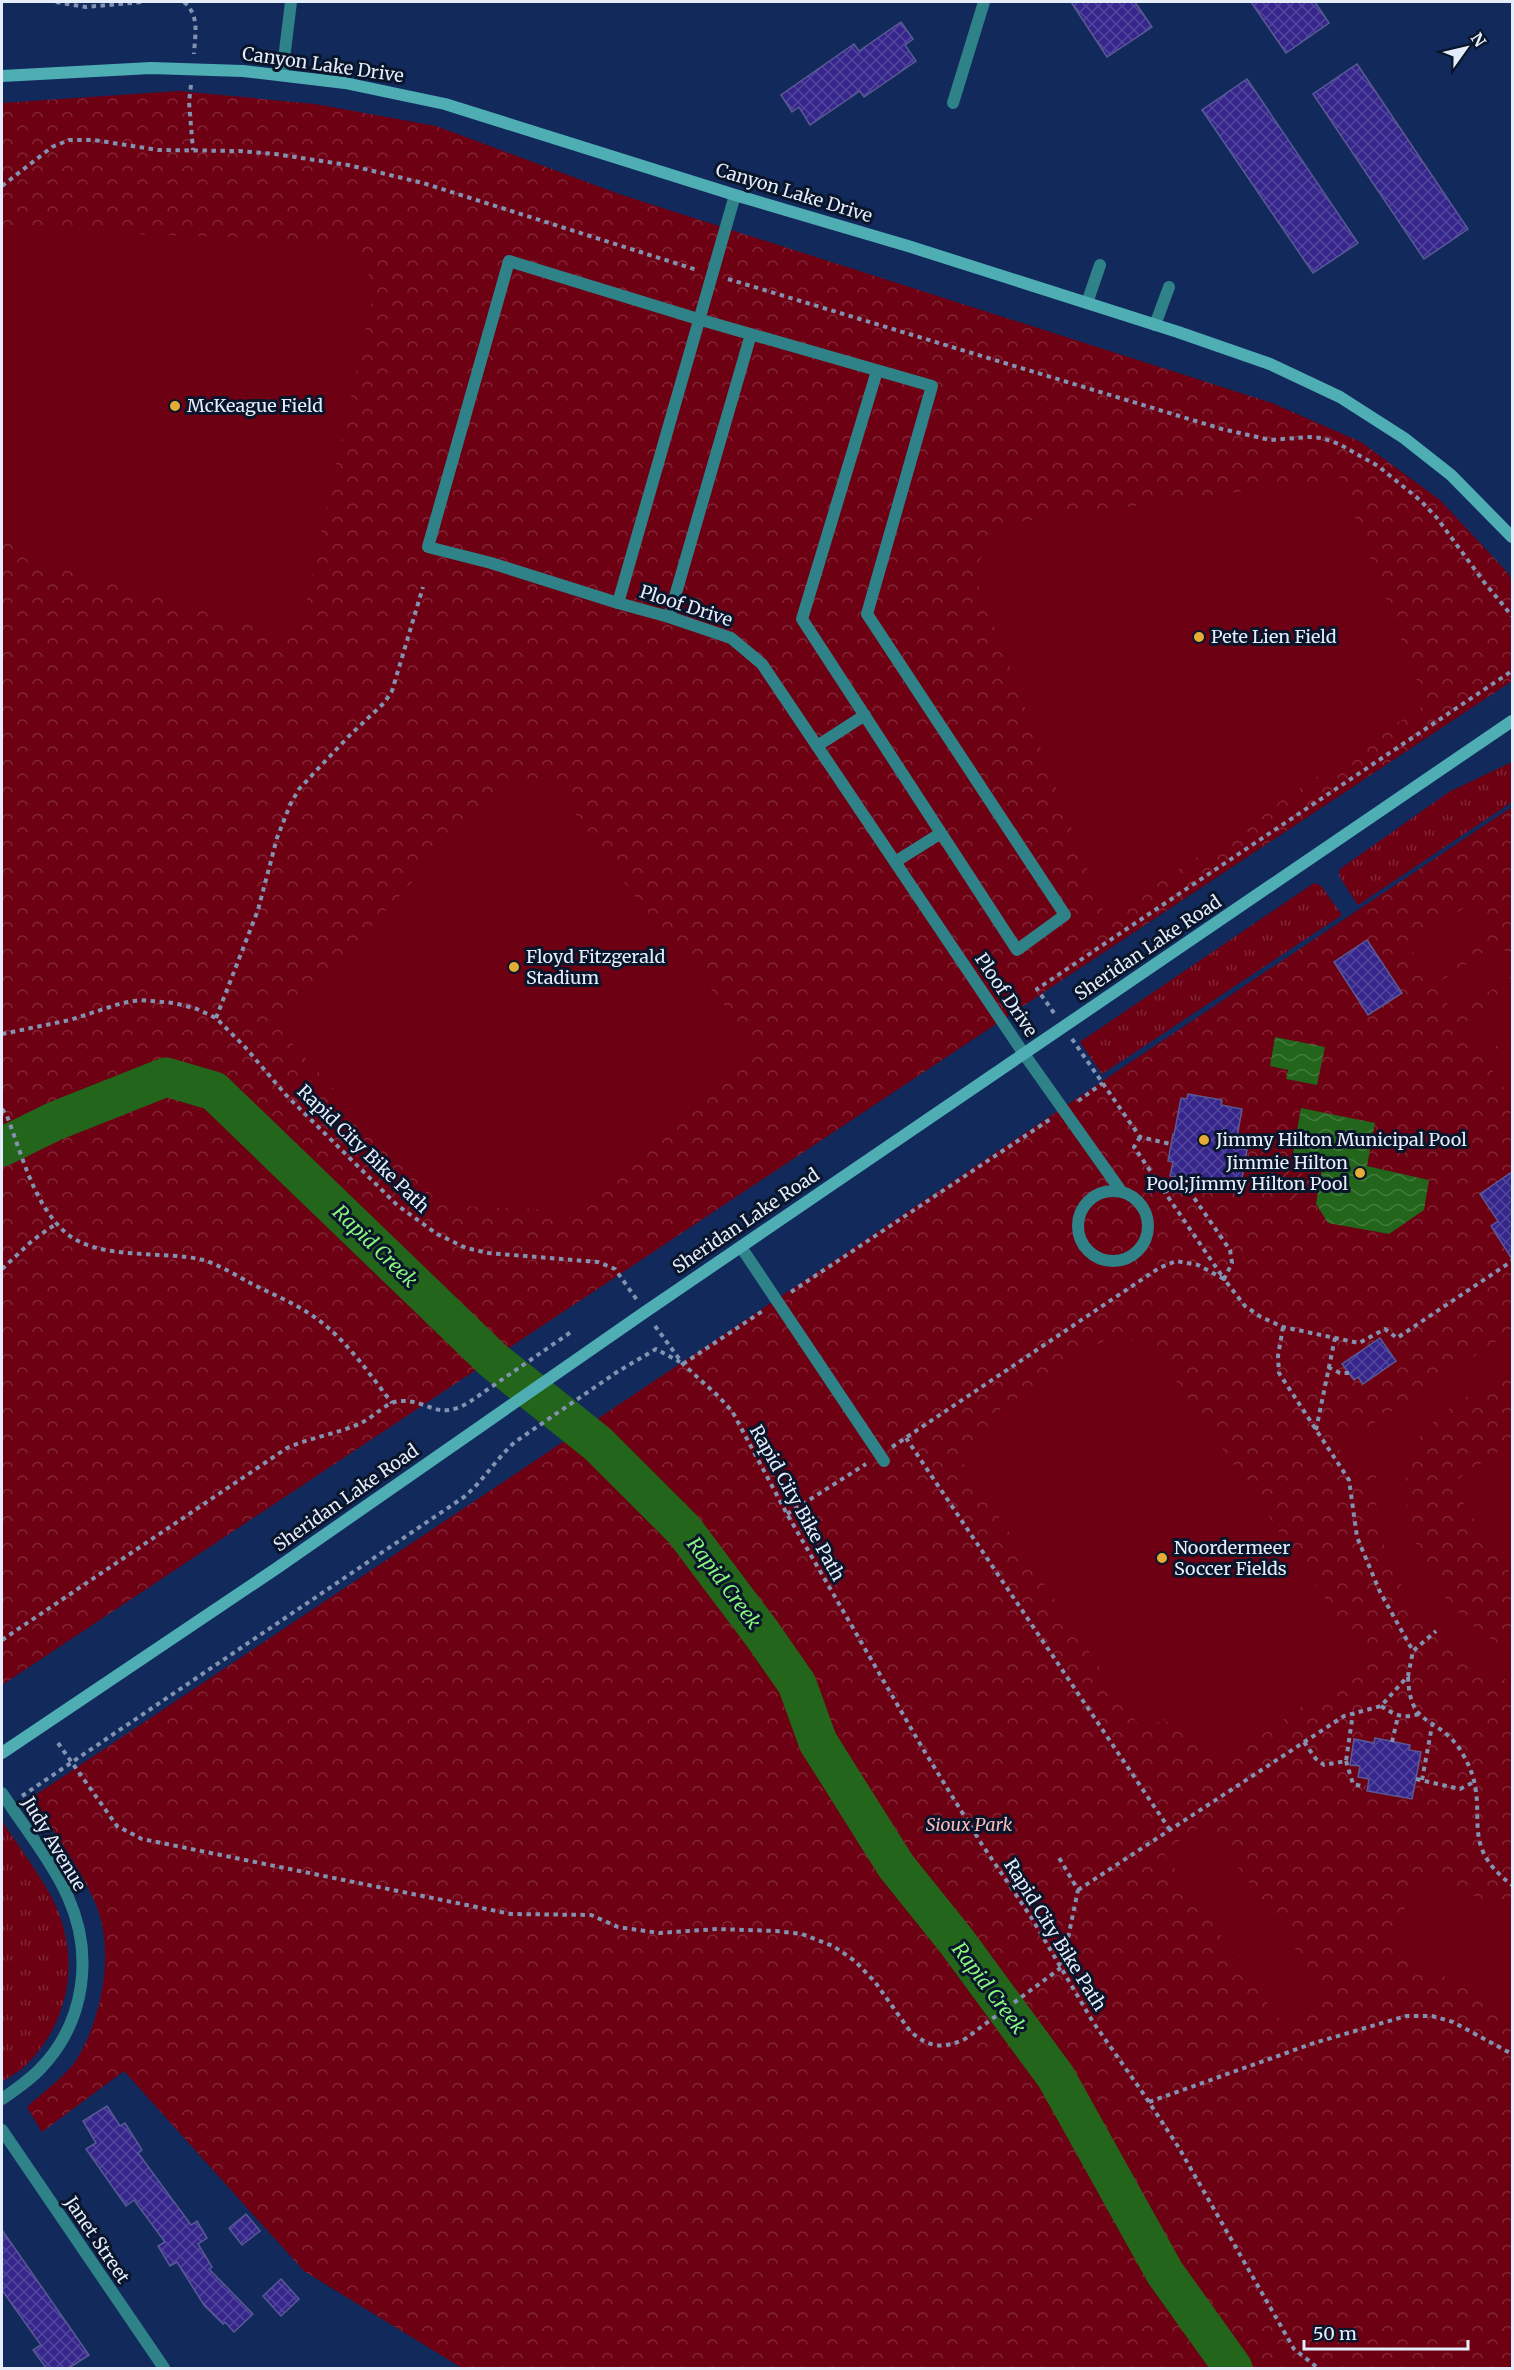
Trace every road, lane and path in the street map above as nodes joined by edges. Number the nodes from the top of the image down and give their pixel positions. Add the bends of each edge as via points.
1 (56, 2) edge
2 (142, 2) edge
3 (291, 2) edge
4 (984, 2) edge
5 (282, 75) junction
6 (2, 76) edge
7 (953, 103) dead end
8 (2, 186) edge
9 (735, 195) junction
10 (1100, 265) dead end
11 (711, 274) junction
12 (1169, 287) dead end
13 (1087, 303) junction
14 (698, 319) junction
15 (1155, 325) junction
16 (751, 334) junction
17 (877, 370) junction
18 (1512, 537) edge
19 (423, 587) dead end
20 (618, 603) junction
21 (1512, 616) edge
22 (669, 617) junction
23 (1512, 671) edge
24 (865, 715) junction
25 (1512, 721) edge
26 (817, 746) junction
27 (941, 833) junction
28 (895, 862) junction
29 (216, 1018) junction
30 (1064, 1027) junction
31 (2, 1034) edge
32 (1024, 1054) junction
33 (1103, 1083) junction
34 (2, 1109) edge
35 (1064, 1110) junction
36 (1140, 1137) junction
37 (1171, 1144) dead end
38 (1121, 1191) junction
39 (1165, 1192) junction
40 (57, 1222) junction
41 (741, 1247) junction
42 (1512, 1261) edge
43 (2, 1269) edge
44 (1224, 1279) junction
45 (778, 1300) junction
46 (645, 1312) junction
47 (1283, 1327) junction
48 (571, 1332) dead end
49 (1335, 1338) junction
50 (683, 1364) junction
51 (1328, 1367) junction
52 (1348, 1373) dead end
53 (392, 1403) junction
54 (1316, 1430) junction
55 (906, 1438) junction
56 (882, 1458) junction
57 (787, 1514) junction
58 (1436, 1631) dead end
59 (2, 1640) edge
60 (1413, 1651) junction
61 (1408, 1676) junction
62 (1381, 1706) junction
63 (1353, 1713) junction
64 (1419, 1714) junction
65 (1398, 1716) junction
66 (1432, 1726) junction
67 (1304, 1742) junction
68 (1392, 1742) dead end
69 (58, 1743) dead end
70 (2, 1753) edge
71 (1346, 1761) junction
72 (71, 1762) junction
73 (1416, 1779) dead end
74 (1422, 1780) junction
75 (1474, 1782) junction
76 (1365, 1787) dead end
77 (2, 1793) edge
78 (9, 1804) junction
79 (1170, 1830) junction
80 (1058, 1856) dead end
81 (1512, 1885) edge
82 (1078, 1890) junction
83 (1062, 1967) junction
84 (1512, 2054) edge
85 (2, 2099) edge
86 (1149, 2102) junction
87 (2, 2130) edge
88 (164, 2368) edge
89 (1318, 2368) edge

1 - 2 path via 86,7
3 - 5 street
4 - 7 street
5 - 6 street, Canyon Lake Drive via 151,68
5 - 9 street, Canyon Lake Drive via 345,83 445,104
8 - 11 path via 52,147 69,140 158,150 275,154 348,165 423,183
9 - 11 street, Ploof Drive
9 - 13 street, Canyon Lake Drive
10 - 13 street
11 - 14 street, Ploof Drive
11 - 21 path via 1222,429 1270,440 1309,436 1339,444 1378,466 1421,501
12 - 15 street
13 - 15 street, Canyon Lake Drive
14 - 16 street
14 - 20 street, Ploof Drive
14 - 20 street via 509,261 428,547
15 - 18 street, Canyon Lake Drive via 1270,364 1374,417 1429,456
16 - 17 street
16 - 22 street
17 - 24 street via 802,619
17 - 27 street via 932,386 867,615 1065,915 1017,950
19 - 29 path via 392,691 299,789 290,805 258,910
20 - 22 street, Ploof Drive
22 - 26 street, Ploof Drive via 731,638 752,654
23 - 30 path via 1037,989
24 - 26 street
24 - 27 street
25 - 30 street, Sheridan Lake Road
26 - 28 street, Ploof Drive
27 - 28 street
28 - 32 street, Ploof Drive
29 - 31 path, Rapid City Bike Path via 174,1002 140,999 70,1020
29 - 46 path, Rapid City Bike Path via 286,1095 397,1205 428,1228 458,1245 480,1251 606,1264 621,1276
30 - 32 street, Sheridan Lake Road
30 - 33 path
32 - 35 street, Ploof Drive
32 - 41 street, Sheridan Lake Road
33 - 35 path
33 - 36 path
34 - 40 path via 27,1169
35 - 38 street, Ploof Drive
35 - 45 path
36 - 37 path
36 - 39 path via 1134,1147
38 - 38 street via 1098,1194 1088,1201 1078,1223 1084,1245 1101,1259 1124,1260 1142,1246 1147,1236 1149,1224 1141,1203
39 - 44 path
39 - 44 path via 1179,1180 1230,1250 1232,1263
40 - 43 path
40 - 53 path via 74,1239 97,1248 204,1260 301,1309 332,1330
41 - 45 street
41 - 46 street, Sheridan Lake Road
42 - 49 path via 1397,1338 1385,1329 1359,1343
44 - 47 path via 1245,1306
44 - 55 path via 1198,1265 1176,1261 1159,1268
45 - 50 path
45 - 56 street
46 - 50 path, Rapid City Bike Path
46 - 70 street, Sheridan Lake Road
47 - 49 path
47 - 54 path via 1279,1373
48 - 53 path via 452,1410 402,1401
49 - 51 path
50 - 57 path, Rapid City Bike Path via 732,1412
50 - 72 path via 656,1349 616,1372 515,1442 464,1497
51 - 52 path
51 - 54 path
53 - 59 path via 360,1424 287,1448
54 - 60 path via 1349,1480 1357,1538 1380,1592
55 - 56 path
55 - 79 path
56 - 57 path
57 - 83 path, Rapid City Bike Path via 923,1749
58 - 60 path
60 - 61 path
61 - 62 path
61 - 64 path via 1408,1692
62 - 63 path
62 - 65 path
63 - 67 path
63 - 71 path
64 - 65 path
64 - 66 path
65 - 68 path
66 - 74 path
66 - 75 path via 1457,1745
67 - 71 path via 1324,1765
67 - 79 path
69 - 72 path
71 - 76 path via 1353,1784
72 - 78 path
72 - 83 path via 117,1826 142,1839 511,1914 591,1915 618,1927 659,1933 717,1929 802,1934 833,1946 855,1961 910,2031 926,2042 947,2046 965,2039
73 - 74 path
74 - 75 path via 1460,1789
75 - 81 path via 1479,1838 1485,1858
77 - 78 street, Judy Avenue
78 - 85 street, Judy Avenue via 68,1898 82,1944 84,1969 81,1993 64,2038 42,2068
79 - 82 path
80 - 82 path
82 - 83 path
83 - 86 path, Rapid City Bike Path via 1093,2022
84 - 86 path via 1453,2022 1432,2016 1406,2016 1314,2043
86 - 89 path, Rapid City Bike Path via 1291,2344
87 - 88 street, Janet Street

